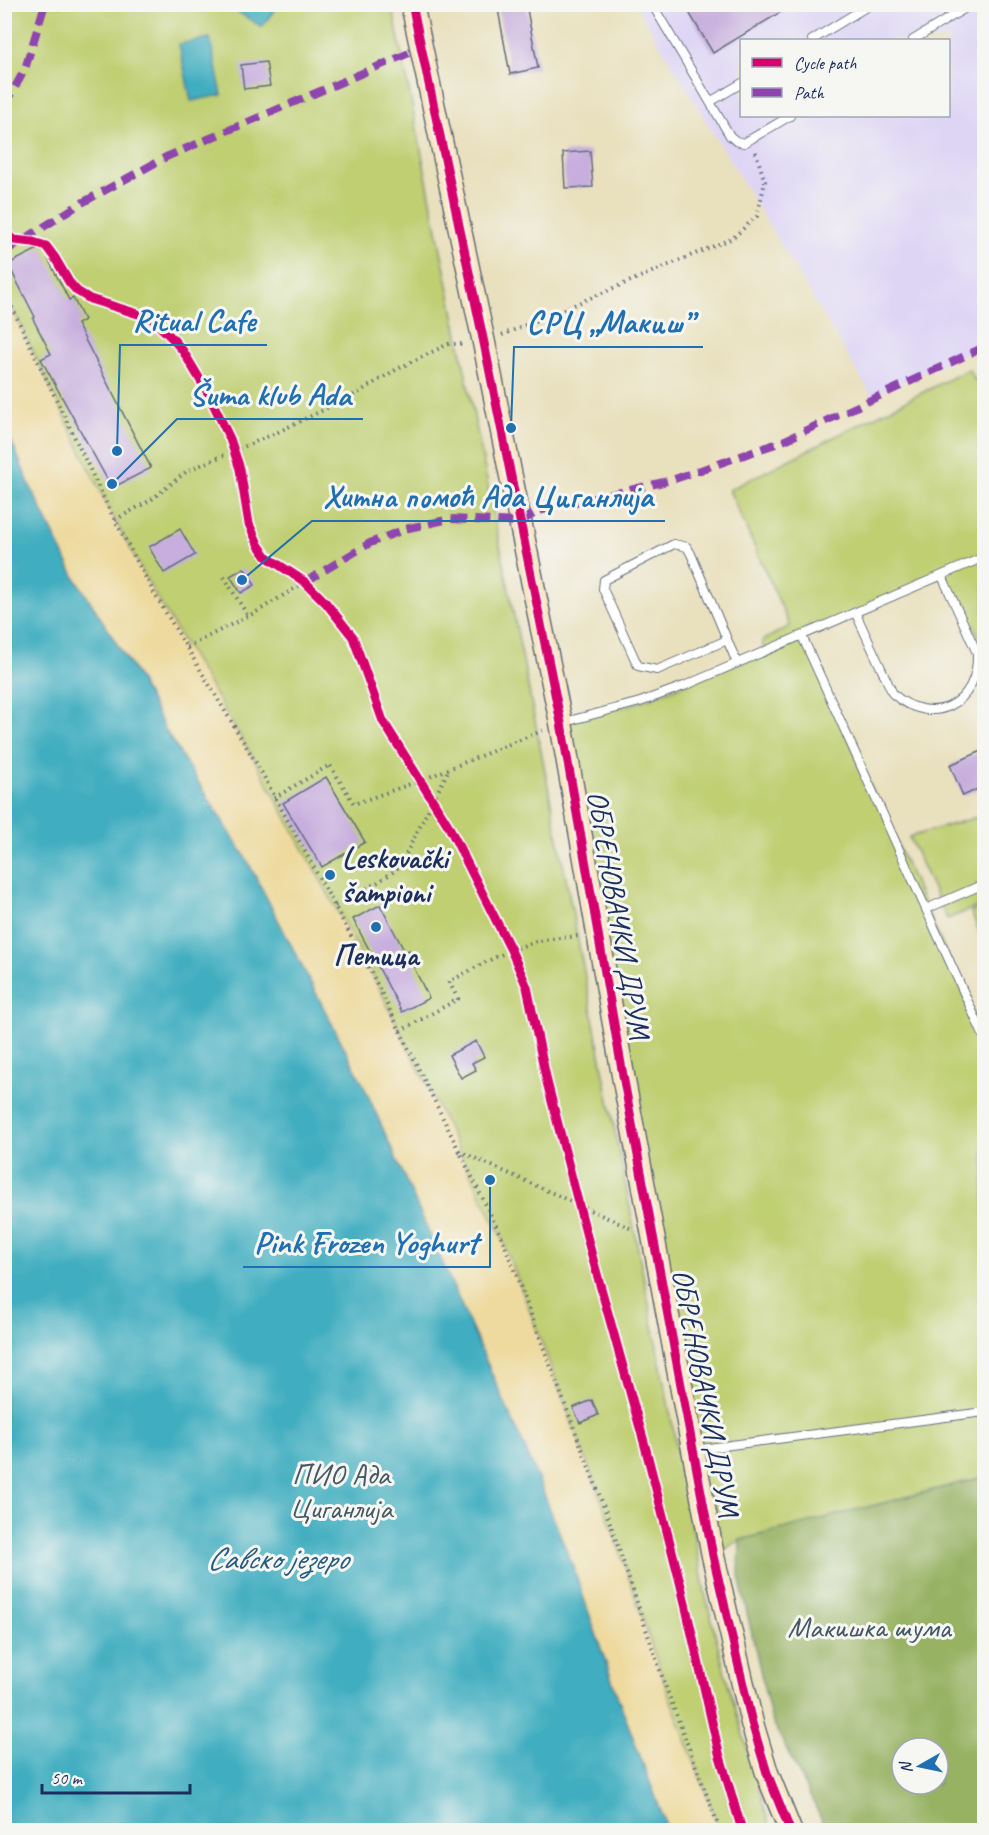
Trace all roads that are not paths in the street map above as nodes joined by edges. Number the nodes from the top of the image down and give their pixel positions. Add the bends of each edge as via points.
1 (412, 4) edge
2 (652, 4) edge
3 (871, 4) edge
4 (972, 4) edge
5 (814, 39) edge
6 (915, 39) edge
7 (740, 84) edge
8 (710, 102) junction
9 (788, 117) edge
10 (984, 557) edge
11 (942, 576) junction
12 (855, 614) junction
13 (802, 636) junction
14 (727, 640) junction
15 (737, 663) junction
16 (561, 723) junction
17 (984, 884) edge
18 (926, 909) junction
19 (984, 1038) edge
20 (984, 1412) edge
21 (692, 1450) junction
22 (790, 1830) edge

1 - 16 street, ОБРЕНОВАЧКИ ДРУМ
2 - 8 lane
3 - 5 lane
4 - 6 lane
7 - 8 lane
8 - 9 lane via 736,141 752,139
10 - 11 lane
11 - 12 lane
11 - 12 lane via 977,653 978,667 967,693 944,708 916,709 893,694
12 - 13 lane
13 - 15 lane
13 - 18 lane
14 - 14 lane via 687,547 674,544 604,580 603,589 638,666 657,670
14 - 15 lane
15 - 16 lane via 640,702
16 - 21 street, ОБРЕНОВАЧКИ ДРУМ
17 - 18 lane
18 - 19 lane
20 - 21 lane
21 - 22 street, ОБРЕНОВАЧКИ ДРУМ via 752,1724

